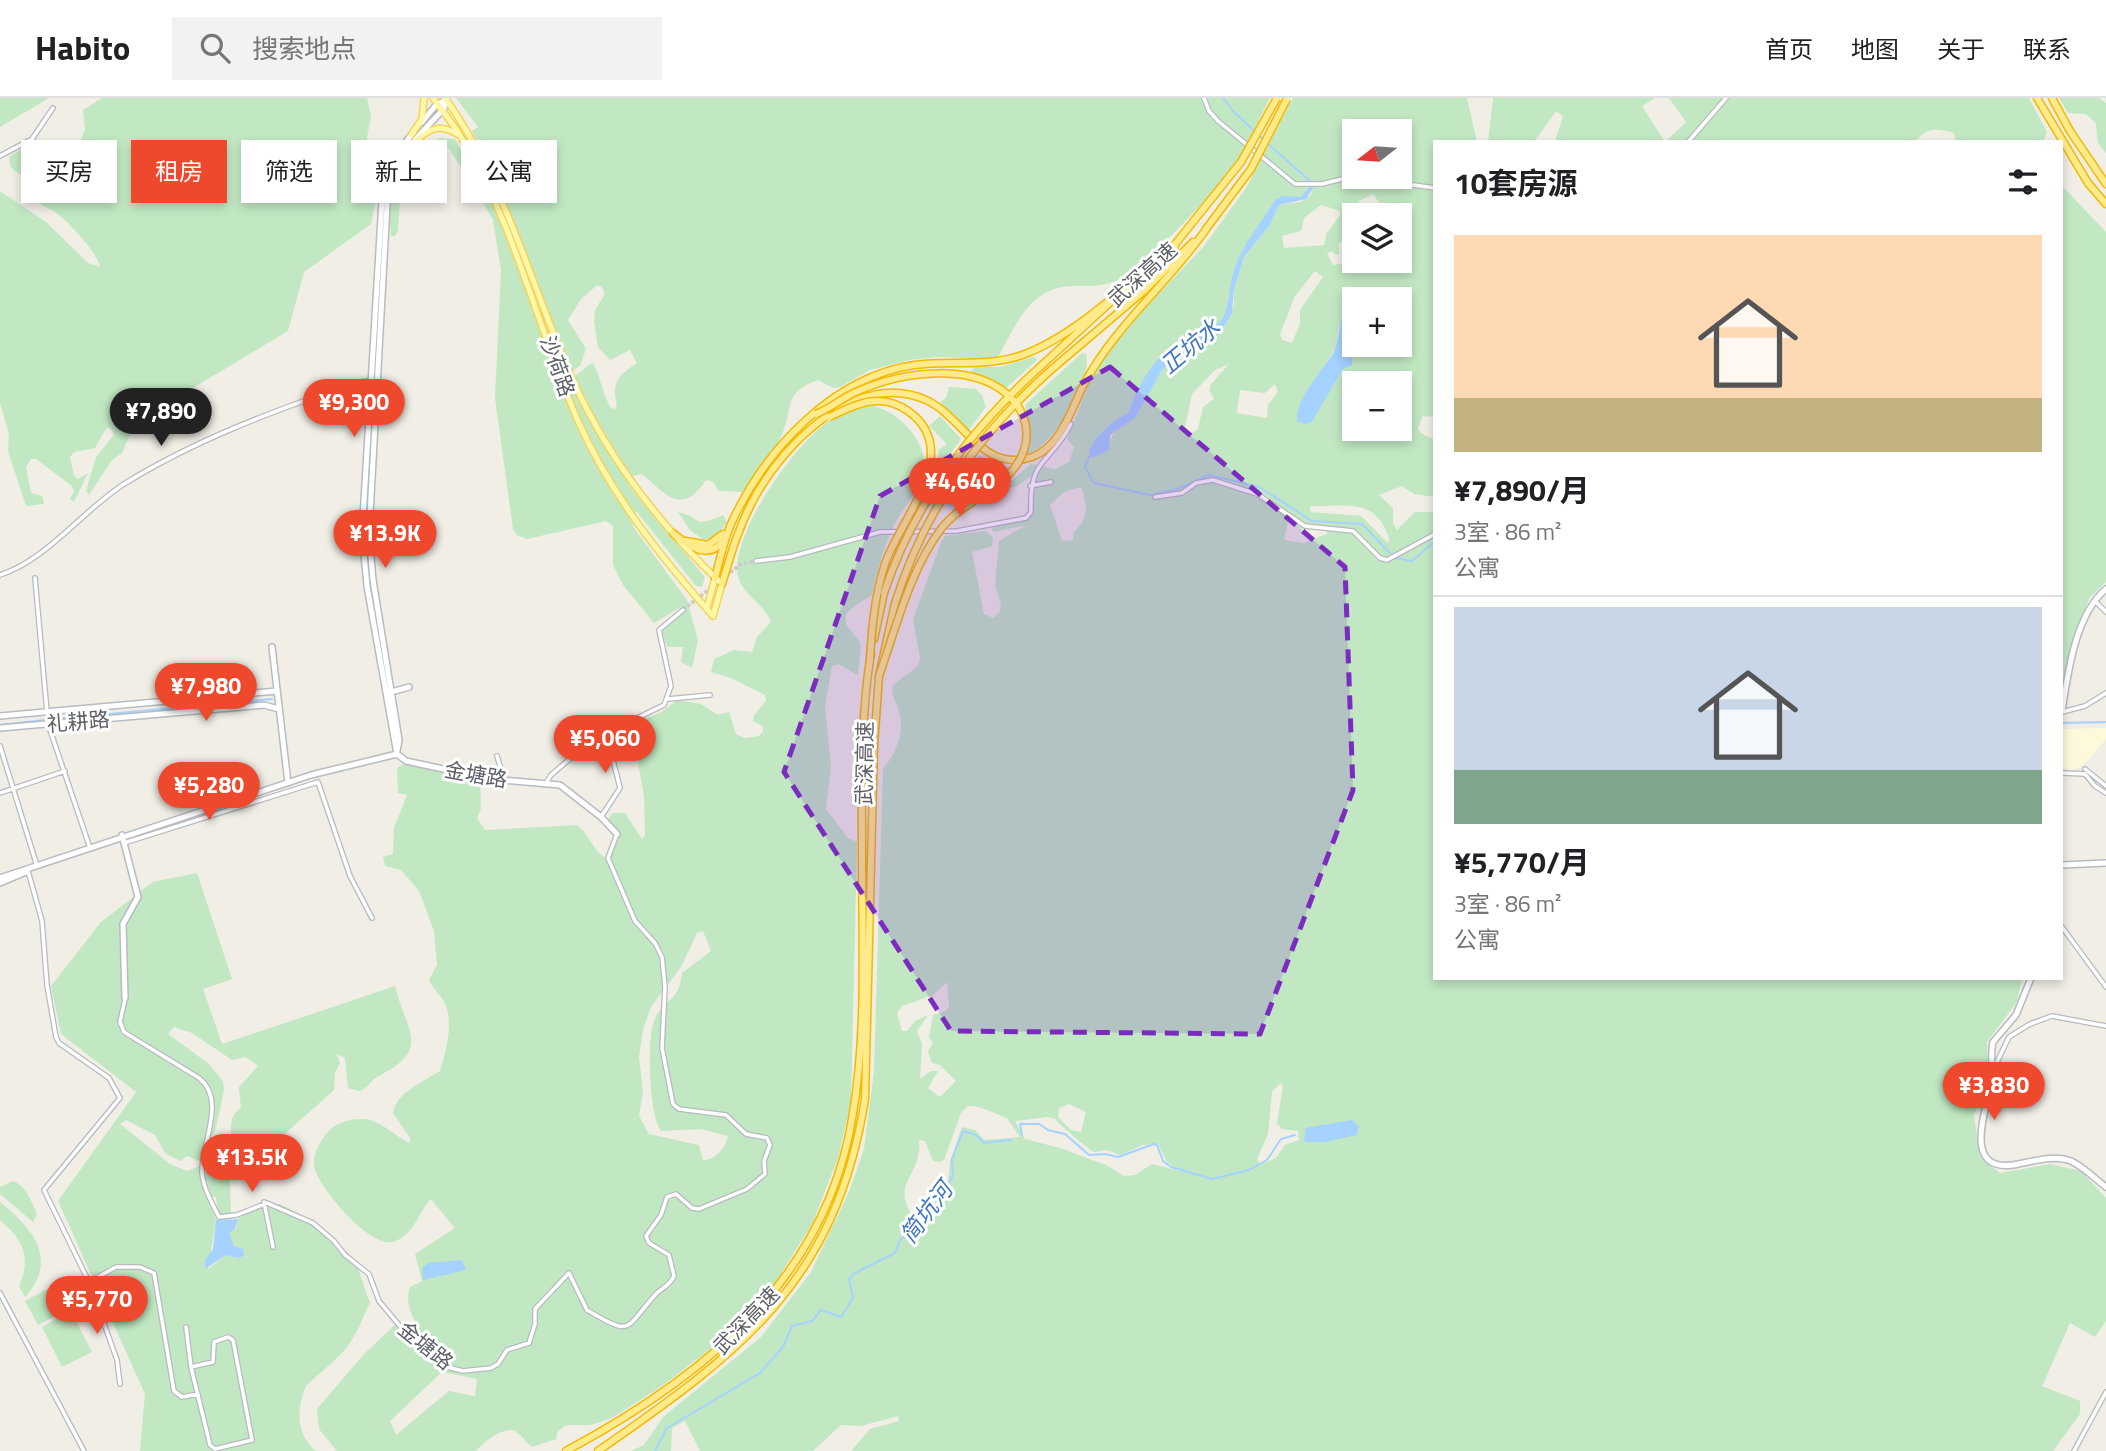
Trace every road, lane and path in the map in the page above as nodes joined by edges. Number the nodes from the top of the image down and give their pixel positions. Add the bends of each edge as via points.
1 (424, 98) edge
2 (1204, 98) edge
3 (1277, 98) edge
4 (1726, 98) edge
5 (2037, 98) edge
6 (2052, 98) edge
7 (446, 99) edge
8 (1288, 99) edge
9 (435, 101) edge
10 (53, 108) dead end
11 (443, 110) junction
12 (461, 137) junction
13 (413, 138) junction
14 (32, 139) joint
15 (1690, 140) edge
16 (2062, 140) edge
17 (2063, 141) edge
18 (0, 156) edge
19 (1342, 178) edge
20 (2106, 184) edge
21 (1412, 185) edge
22 (1433, 188) edge
23 (2106, 204) edge
24 (1207, 228) junction
25 (1175, 246) junction
26 (374, 381) junction
27 (352, 384) joint
28 (816, 414) junction
29 (828, 417) junction
30 (1071, 424) dead end
31 (1051, 482) dead end
32 (1030, 486) junction
33 (1155, 498) dead end
34 (730, 527) junction
35 (673, 533) junction
36 (1433, 535) edge
37 (756, 561) tunnel mouth
38 (0, 575) edge
39 (35, 578) dead end
40 (715, 578) junction
41 (722, 584) junction
42 (2106, 589) edge
43 (2094, 601) junction
44 (707, 609) junction
45 (683, 610) tunnel mouth
46 (2106, 612) edge
47 (272, 647) dead end
48 (870, 659) junction
49 (879, 676) junction
50 (409, 687) dead end
51 (277, 691) junction
52 (2106, 692) edge
53 (388, 693) junction
54 (710, 695) dead end
55 (2063, 698) edge
56 (668, 699) junction
57 (279, 709) junction
58 (47, 712) junction
59 (2063, 712) edge
60 (0, 716) edge
61 (48, 723) junction
62 (0, 728) edge
63 (606, 732) junction
64 (0, 746) edge
65 (397, 754) junction
66 (497, 756) dead end
67 (2085, 769) dead end
68 (65, 771) junction
69 (2063, 772) edge
70 (499, 780) junction
71 (288, 783) junction
72 (546, 783) junction
73 (2106, 786) edge
74 (13, 789) junction
75 (0, 793) edge
76 (2106, 793) edge
77 (601, 817) junction
78 (617, 834) joint
79 (122, 835) junction
80 (124, 843) junction
81 (90, 848) junction
82 (2106, 863) edge
83 (2063, 865) edge
84 (37, 868) junction
85 (28, 871) junction
86 (0, 881) edge
87 (372, 918) dead end
88 (2063, 928) edge
89 (2030, 980) edge
90 (2106, 987) edge
91 (125, 998) joint
92 (2106, 1026) edge
93 (2004, 1097) dead end
94 (2106, 1187) edge
95 (264, 1202) junction
96 (273, 1247) dead end
97 (89, 1282) junction
98 (0, 1293) edge
99 (186, 1327) dead end
100 (191, 1367) junction
101 (120, 1384) dead end
102 (2106, 1392) edge
103 (198, 1394) junction
104 (233, 1449) edge
105 (84, 1451) edge
106 (566, 1451) edge
107 (598, 1451) edge
108 (2074, 1451) edge

1 - 13 main road via 422,119
2 - 19 street via 1218,121 1295,184
3 - 25 highway, 武深高速, bridge via 1241,162
4 - 15 street
5 - 16 highway
6 - 20 highway
7 - 9 main road
7 - 11 main road
7 - 35 main road, 沙荷路 via 488,173 581,397 621,466
8 - 24 highway, 武深高速, bridge via 1251,169
9 - 11 main road, 沙荷路
9 - 13 main road
10 - 14 street
11 - 12 main road, 沙荷路
11 - 13 main road
12 - 13 main road via 440,127
12 - 44 main road, 沙荷路 via 498,210 578,419 600,464 652,546
13 - 26 main road via 390,180
14 - 18 street
17 - 23 highway
21 - 22 street
24 - 29 highway via 1112,339 1058,435 1036,455 1016,460 992,456 937,406 901,393 865,396
24 - 49 highway, 武深高速, bridge via 1145,290 1001,416 954,476 922,531 895,603
25 - 28 highway via 1042,347 996,362 929,364 887,372 835,397
25 - 48 highway, 武深高速, bridge via 984,422 933,489 906,537 884,593
26 - 27 main road
26 - 53 main road via 362,534
27 - 38 street via 183,449 116,490 33,557
28 - 34 highway via 770,460
28 - 49 highway, bridge via 879,383 944,374 996,386 1020,407 1026,423 1024,449 1013,469 954,515 932,543
29 - 41 highway via 794,446 763,484 738,531
29 - 48 highway, bridge via 874,400 892,403 915,417 931,448 928,477 900,527 881,577
30 - 32 street via 1060,444 1036,468
31 - 32 street
32 - 37 street via 1031,512 1023,519 957,531 880,532 790,557
33 - 36 street via 1213,480 1257,494 1305,526 1353,531 1387,560
34 - 35 highway via 703,546
34 - 40 highway
35 - 40 main road, 沙荷路
39 - 58 street
40 - 41 main road, 沙荷路
40 - 44 main road
41 - 44 main road, 沙荷路 via 713,616
42 - 43 main road
43 - 46 street
43 - 55 main road
45 - 56 street via 659,630 671,685
47 - 51 main road
48 - 106 highway, 武深高速 via 863,742 859,1064 846,1146 826,1208 789,1272 730,1341 640,1409
49 - 107 highway, 武深高速 via 873,745 865,1100 840,1200 816,1249 779,1304 736,1350
50 - 53 main road
51 - 57 main road
51 - 58 main road
52 - 59 street via 2085,706
53 - 65 main road
54 - 56 street
56 - 63 street via 658,710
57 - 61 main road, 礼耕路 via 264,705
57 - 71 main road
58 - 60 main road
61 - 62 main road, 礼耕路
61 - 68 street
63 - 72 street
63 - 77 street via 620,788
64 - 74 street
65 - 70 main road, 金塘路 via 406,761
65 - 71 main road
66 - 70 street
67 - 73 street
68 - 74 street
68 - 81 street
69 - 76 street via 2085,774
70 - 72 main road, 金塘路
71 - 79 main road
72 - 77 main road, 金塘路 via 570,791
74 - 75 street
74 - 84 street
77 - 78 main road, 金塘路
78 - 95 street, 金塘路 via 608,858 635,921 655,943 663,964 662,1048 672,1101 679,1109 726,1115 746,1134 766,1138 769,1143 765,1174 747,1189 699,1209 677,1194 667,1197 646,1236 669,1255 674,1276 634,1323 619,1328 587,1310 569,1273 535,1309 529,1343 507,1350 494,1367 453,1370 406,1334 379,1301 369,1274 334,1241 313,1223
79 - 80 main road
79 - 81 main road
80 - 87 street via 318,782 349,877
80 - 91 main road via 138,897 123,924
81 - 84 main road
82 - 83 main road
84 - 85 main road
85 - 86 main road
85 - 97 street via 42,921 55,1037 109,1078 120,1098 44,1190
88 - 90 street
89 - 94 main road via 2016,1015 1993,1042 1992,1079 1980,1121 1986,1156 2003,1165 2070,1160
91 - 95 street via 122,1029 208,1088 211,1116 202,1172 217,1217 237,1215
92 - 93 street via 2052,1016 2009,1037 1997,1062
95 - 96 street
97 - 101 street via 117,1360
97 - 103 street via 116,1267 150,1269 157,1285 174,1391 183,1397
98 - 105 street
99 - 100 street
100 - 103 street
100 - 104 street via 213,1362 214,1342 233,1339 252,1440
102 - 108 street
103 - 104 street via 212,1448

